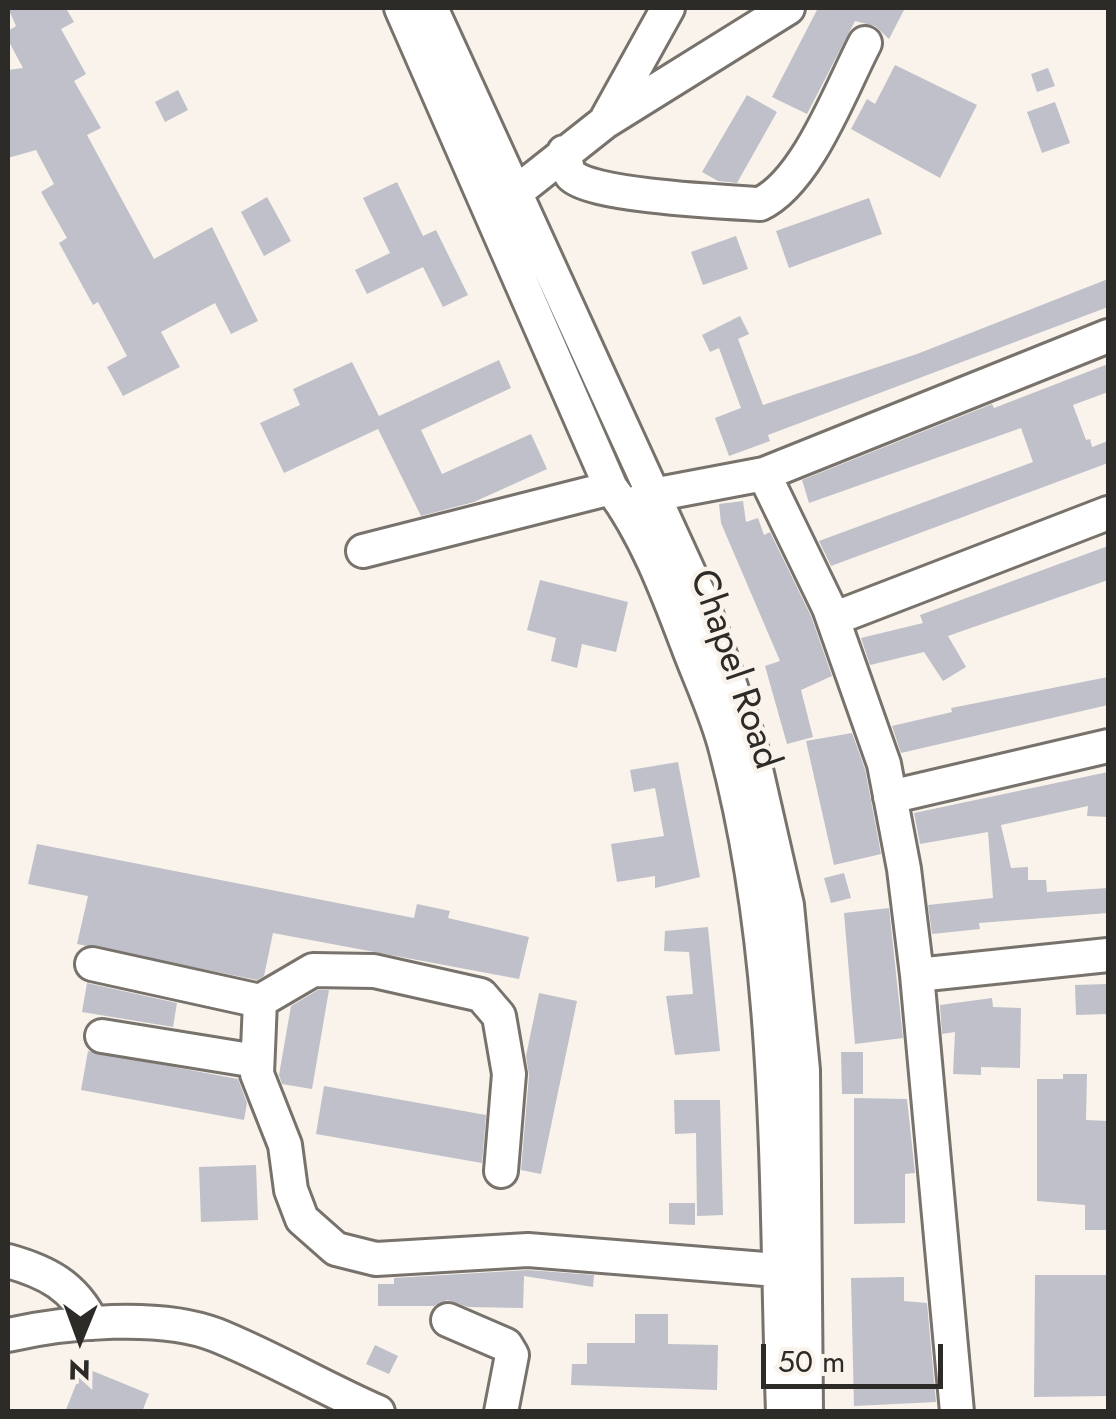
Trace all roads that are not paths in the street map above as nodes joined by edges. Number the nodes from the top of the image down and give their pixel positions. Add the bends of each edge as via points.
1 (401, 8) edge
2 (431, 8) edge
3 (668, 8) edge
4 (788, 8) edge
5 (865, 43) dead end
6 (605, 122) junction
7 (564, 152) junction
8 (514, 194) junction
9 (1108, 336) edge
10 (764, 474) junction
11 (630, 497) junction
12 (1108, 513) edge
13 (363, 551) dead end
14 (833, 620) junction
15 (1108, 746) edge
16 (890, 797) junction
17 (1108, 955) edge
18 (92, 964) dead end
19 (918, 975) junction
20 (260, 1001) junction
21 (102, 1036) dead end
22 (256, 1061) junction
23 (501, 1170) dead end
24 (8, 1261) edge
25 (777, 1270) junction
26 (448, 1320) dead end
27 (92, 1323) junction
28 (8, 1335) edge
29 (332, 1403) edge
30 (378, 1412) edge
31 (501, 1412) edge
32 (783, 1412) edge
33 (806, 1412) edge
34 (956, 1412) edge

1 - 11 street, Chapel Road
2 - 8 street, Chapel Road
3 - 6 street
4 - 6 street
5 - 7 street via 800,169 760,204 582,183 570,174
6 - 7 street
7 - 8 street
8 - 11 street, Chapel Road
9 - 10 street
10 - 11 street
10 - 14 street
11 - 13 street
11 - 25 street, Chapel Road via 726,748 756,906 774,1072
11 - 33 street, Chapel Road via 701,599 750,742 787,904 803,1070
12 - 14 street
14 - 16 street
15 - 16 street
16 - 19 street
17 - 19 street
18 - 20 street
19 - 34 street
20 - 22 street
20 - 23 street via 313,970 374,970 481,996 499,1016 509,1074
21 - 22 street
22 - 25 street via 286,1146 302,1219 336,1249 376,1259 528,1250
24 - 27 street via 64,1284
25 - 32 street, Chapel Road
26 - 31 street via 506,1346 512,1355
27 - 28 street
27 - 29 street via 212,1334
29 - 30 street

